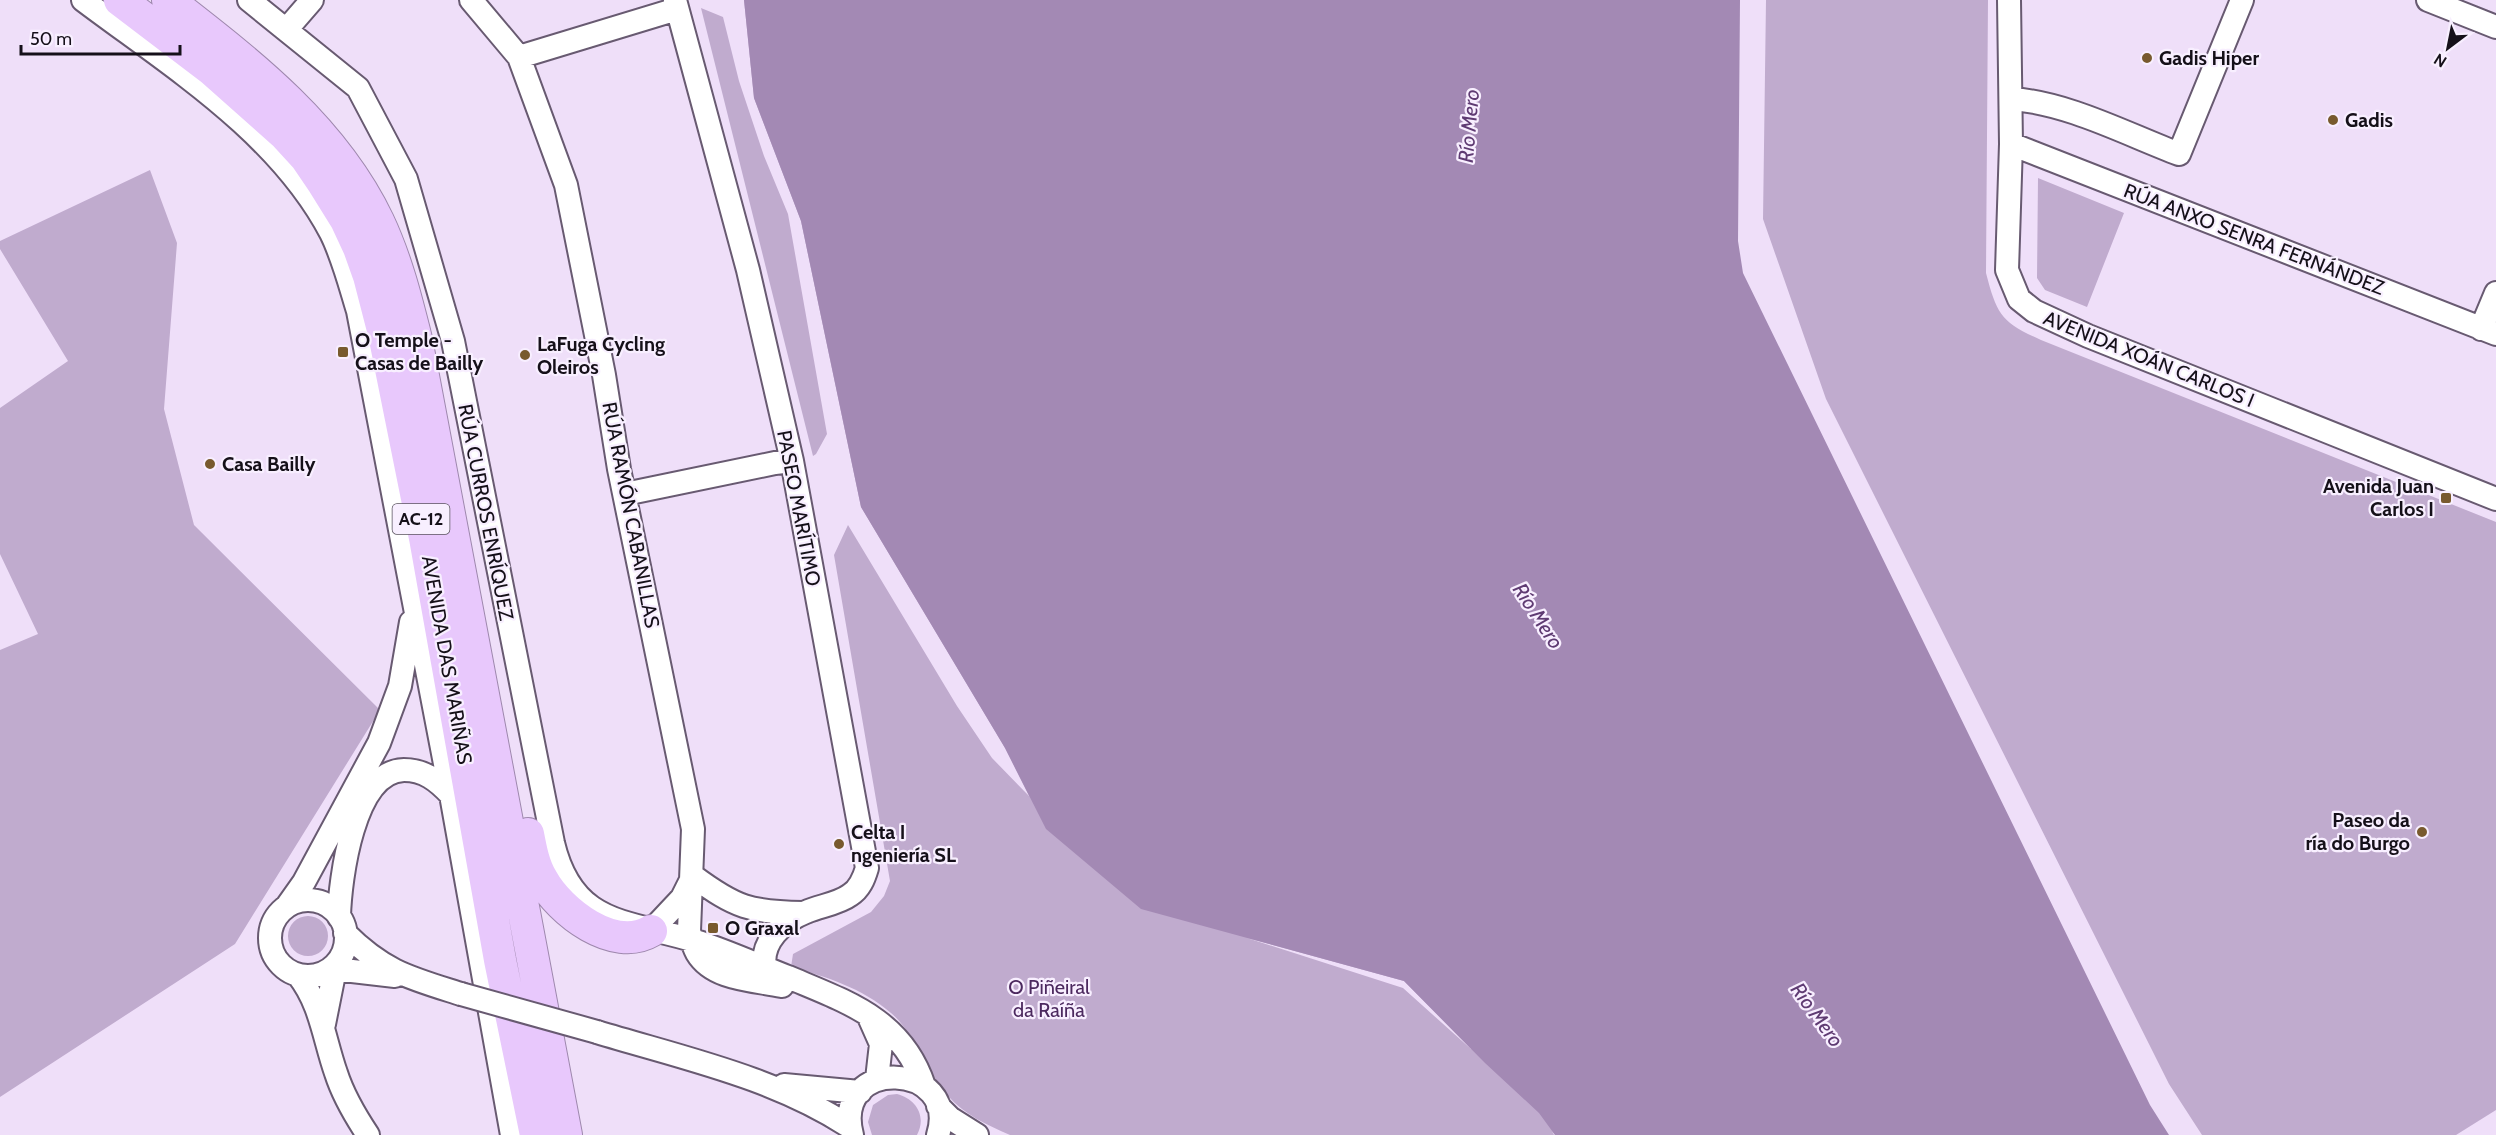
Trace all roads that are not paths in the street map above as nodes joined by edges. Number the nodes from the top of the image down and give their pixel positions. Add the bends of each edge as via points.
1 (83, 0) edge
2 (120, 0) edge
3 (168, 0) edge
4 (249, 0) edge
5 (312, 0) edge
6 (471, 0) edge
7 (2009, 0) edge
8 (2242, 0) edge
9 (2428, 0) edge
10 (676, 5) edge
11 (2496, 27) edge
12 (285, 30) junction
13 (519, 57) junction
14 (2012, 99) junction
15 (2011, 144) junction
16 (2496, 293) edge
17 (2489, 331) edge
18 (792, 461) junction
19 (625, 494) junction
20 (2496, 499) edge
21 (460, 564) junction
22 (407, 569) junction
23 (451, 795) junction
24 (693, 876) junction
25 (287, 906) junction
26 (803, 913) junction
27 (342, 925) junction
28 (651, 931) junction
29 (692, 940) junction
30 (765, 968) junction
31 (332, 969) junction
32 (298, 975) junction
33 (413, 979) junction
34 (825, 993) junction
35 (866, 1014) junction
36 (324, 1028) junction
37 (762, 1082) junction
38 (869, 1085) junction
39 (924, 1086) junction
40 (938, 1106) junction
41 (851, 1131) edge
42 (368, 1135) edge
43 (512, 1135) edge
44 (536, 1135) edge
45 (566, 1135) edge
46 (938, 1135) edge
47 (977, 1135) edge

1 - 22 street via 202,89 254,134 287,169 331,234 358,311
2 - 44 highway, AVENIDA DAS MARIÑAS / AC-12 via 212,70 306,158 346,220 369,276 423,527 500,960
3 - 21 highway, AVENIDA DAS MARIÑAS / AC-12 via 224,43 308,120 336,153 377,220 392,254 416,339
4 - 12 street, RÚA CURROS ENRÍQUEZ
5 - 12 street
6 - 13 street, RÚA RAMÓN CABANILLAS
7 - 14 street, AVENIDA XOÁN CARLOS I
8 - 14 street via 2179,154 2056,106
9 - 11 street
10 - 13 street
10 - 18 street, PASEO MARÍTIMO via 748,270
12 - 28 street, RÚA CURROS ENRÍQUEZ via 358,88 406,179 453,341 557,860 568,883 600,914
13 - 19 street, RÚA RAMÓN CABANILLAS via 566,185
14 - 15 street, AVENIDA XOÁN CARLOS I
15 - 17 street, RÚA ANXO SENRA FERNÁNDEZ
15 - 20 street, AVENIDA XOÁN CARLOS I via 2007,270 2019,299 2034,311
16 - 17 street
18 - 19 street
18 - 26 street, PASEO MARÍTIMO via 867,868 860,886 850,896
19 - 24 street, RÚA RAMÓN CABANILLAS via 693,829
21 - 28 highway via 484,624 531,847 542,881 556,898 592,927 625,938
21 - 45 highway, AVENIDA DAS MARIÑAS / AC-12
22 - 23 street
22 - 25 street via 411,626 400,686 390,715 374,753
23 - 27 street via 438,780 416,770 396,770 378,782 354,825 346,851 341,881
23 - 43 street
24 - 26 street via 748,909
24 - 28 street, RÚA RAMÓN CABANILLAS via 682,898
24 - 29 street via 689,931
25 - 27 street via 298,902 321,903
25 - 32 street via 273,922 270,944 279,963
26 - 30 street, PASEO MARÍTIMO via 767,943
27 - 31 street via 342,955
27 - 33 street via 373,958
28 - 29 street, RÚA CURROS ENRÍQUEZ
29 - 30 street, RÚA CURROS ENRÍQUEZ
29 - 34 street via 696,952 717,971
30 - 34 street, RÚA CURROS ENRÍQUEZ
31 - 32 street
31 - 33 street
31 - 36 street
32 - 36 street via 312,996
33 - 37 street, bridge
34 - 35 street
35 - 38 street via 881,1044
35 - 39 street via 902,1042
36 - 42 street via 336,1075
37 - 38 street
37 - 41 street via 834,1117
38 - 39 street via 902,1076
38 - 41 street via 851,1108
39 - 40 street
40 - 46 street
40 - 47 street

